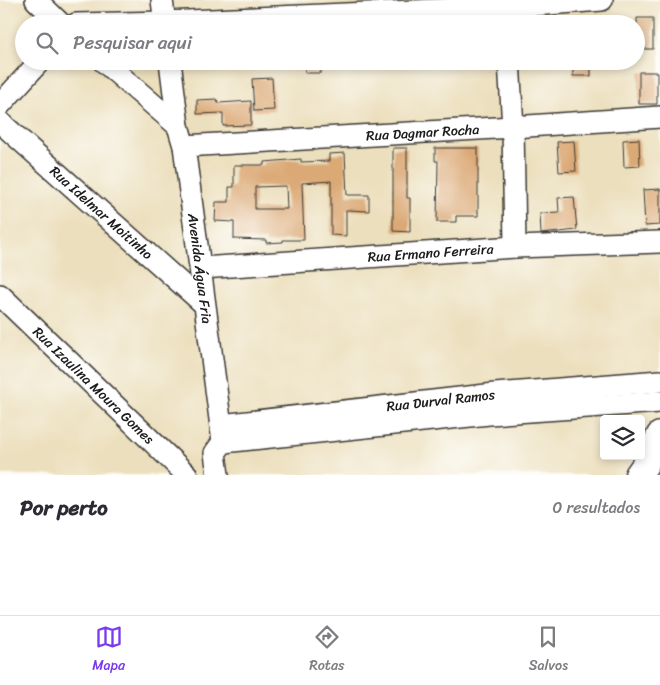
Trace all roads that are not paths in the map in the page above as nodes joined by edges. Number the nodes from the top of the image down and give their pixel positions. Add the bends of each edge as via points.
1 (36, 0) edge
2 (162, 0) edge
3 (602, 0) edge
4 (506, 10) edge
5 (52, 15) edge
6 (164, 15) edge
7 (375, 15) edge
8 (32, 70) edge
9 (112, 70) edge
10 (171, 70) edge
11 (509, 70) edge
12 (0, 105) edge
13 (660, 116) edge
14 (0, 122) edge
15 (512, 127) junction
16 (181, 136) junction
17 (660, 242) edge
18 (515, 247) junction
19 (201, 268) junction
20 (1, 298) edge
21 (204, 304) junction
22 (660, 381) edge
23 (660, 402) edge
24 (660, 435) edge
25 (220, 440) junction
26 (643, 472) edge
27 (187, 475) edge
28 (196, 475) edge
29 (218, 475) edge

1 - 5 street
2 - 6 street
3 - 4 street
4 - 7 street
8 - 12 street
9 - 16 street
10 - 16 street, Avenida Água Fria
11 - 15 street
13 - 15 street, Rua Dagmar Rocha
14 - 21 street, Rua Idelmar Moitinho
15 - 16 street, Rua Dagmar Rocha
15 - 18 street
16 - 19 street, Avenida Água Fria
17 - 18 street, Rua Ermano Ferreira
18 - 19 street, Rua Ermano Ferreira
19 - 21 street, Avenida Água Fria
20 - 27 street, Rua Izaulina Moura Gomes
21 - 25 street, Avenida Água Fria
22 - 25 street, Rua Durval Ramos via 495,394
23 - 25 street, Rua Durval Ramos via 488,414
24 - 26 main road
25 - 28 street
25 - 29 street, Avenida Água Fria

